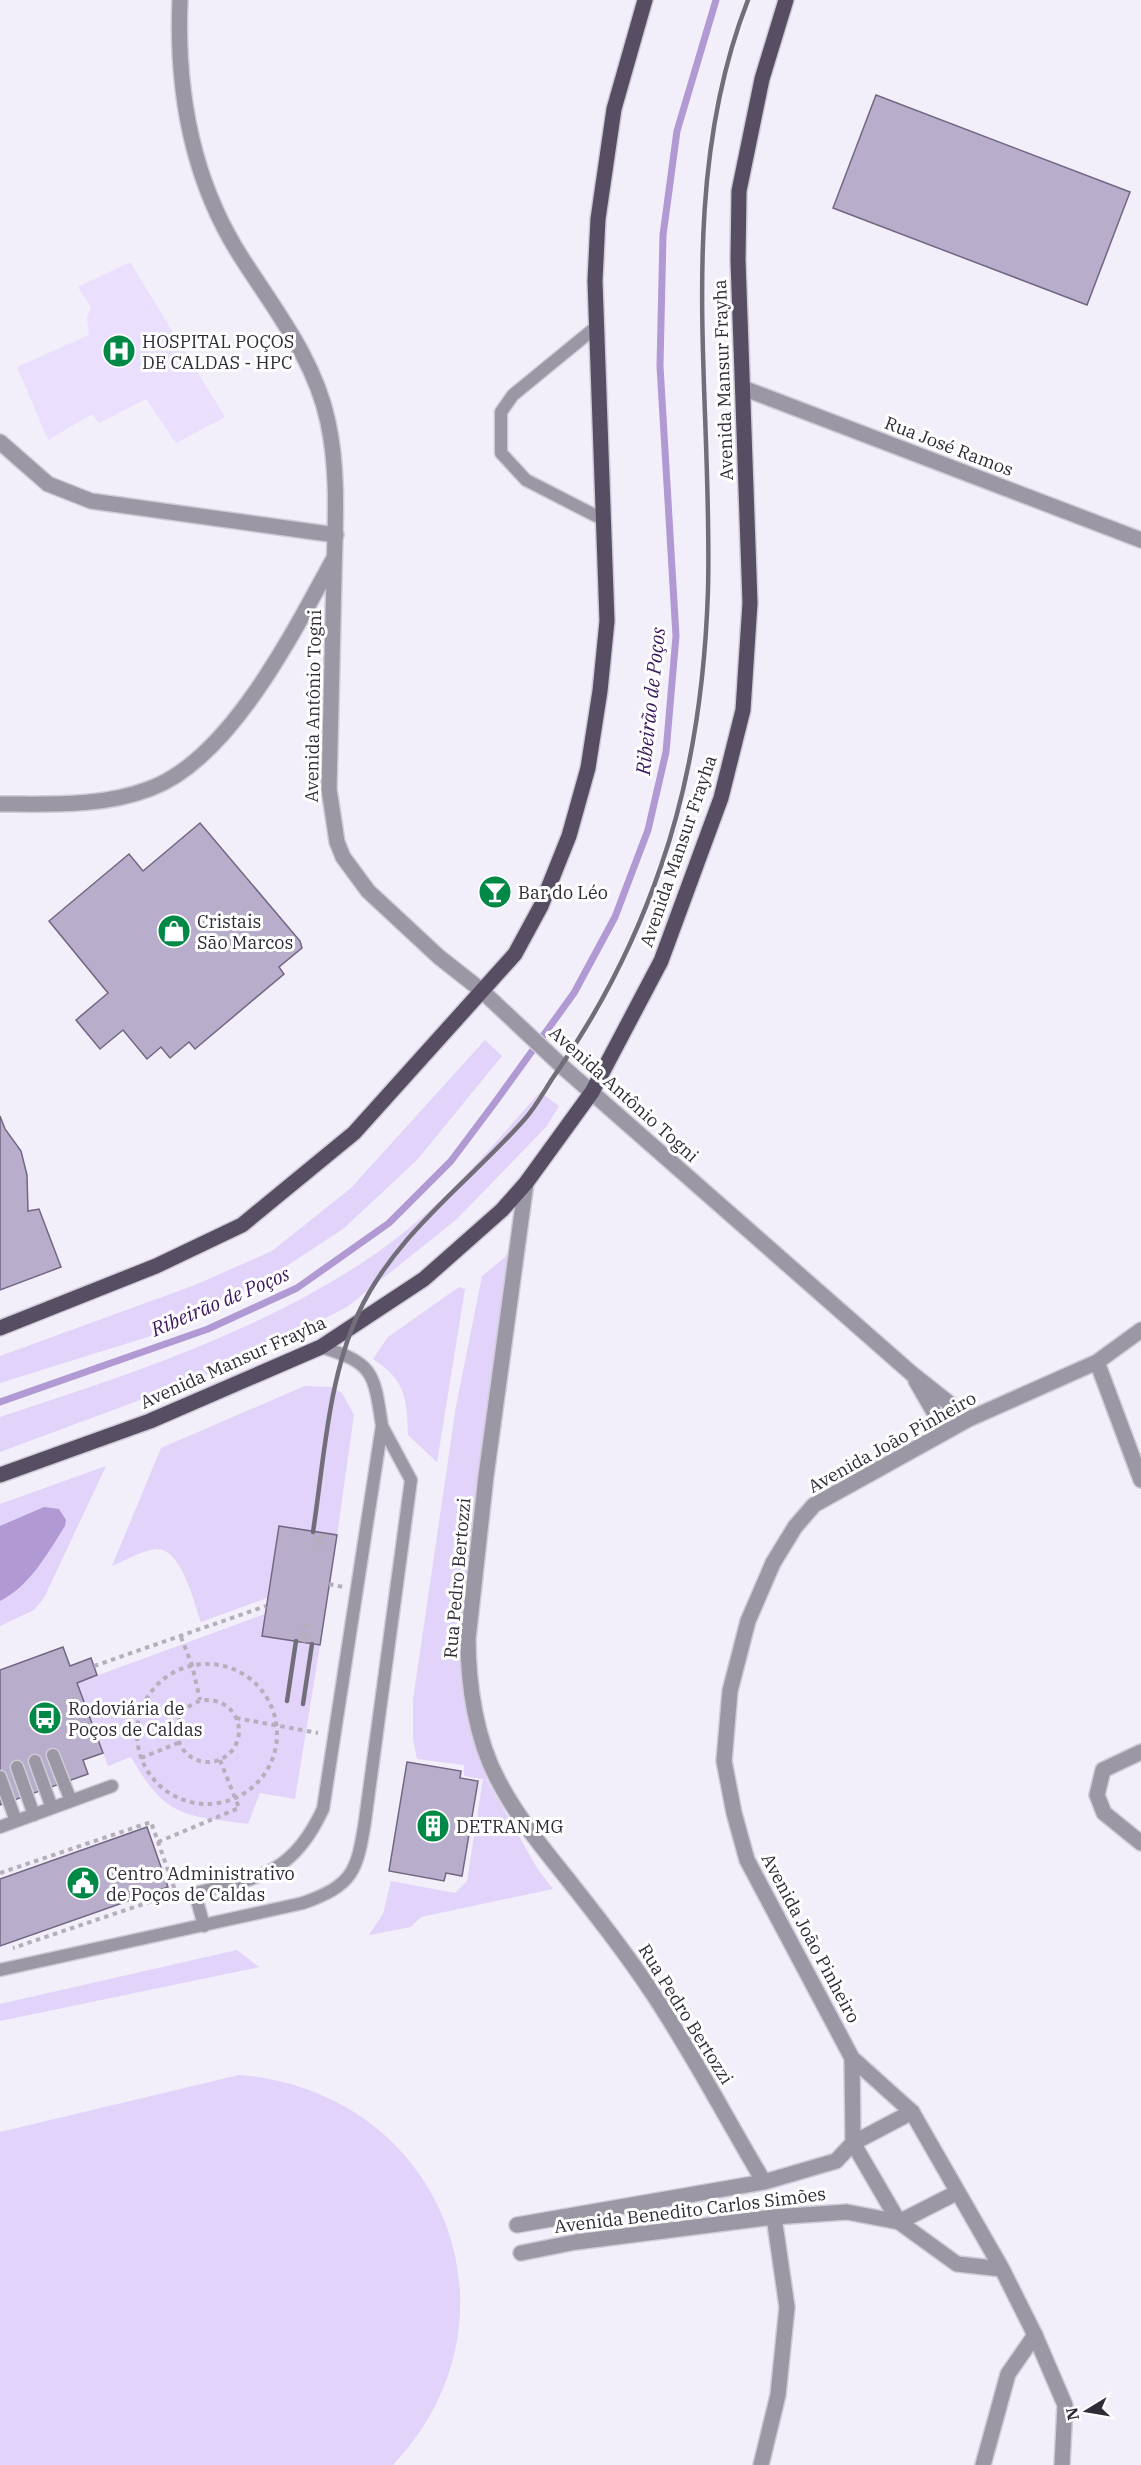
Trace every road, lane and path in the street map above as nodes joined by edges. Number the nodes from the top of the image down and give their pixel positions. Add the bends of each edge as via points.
1 (180, 0) edge
2 (645, 0) edge
3 (786, 0) edge
4 (596, 327) junction
5 (743, 388) junction
6 (0, 442) edge
7 (604, 520) junction
8 (336, 535) junction
9 (1141, 540) edge
10 (334, 558) junction
11 (0, 804) edge
12 (481, 990) junction
13 (592, 1092) junction
14 (526, 1183) junction
15 (0, 1328) edge
16 (1141, 1330) edge
17 (321, 1347) junction
18 (1097, 1362) junction
19 (911, 1373) junction
20 (969, 1419) junction
21 (382, 1426) junction
22 (945, 1431) junction
23 (0, 1475) edge
24 (1141, 1480) edge
25 (266, 1606) dead end
26 (181, 1637) junction
27 (192, 1665) junction
28 (94, 1666) dead end
29 (200, 1700) junction
30 (236, 1718) junction
31 (277, 1726) junction
32 (334, 1735) junction
33 (178, 1743) junction
34 (1141, 1752) edge
35 (53, 1755) dead end
36 (141, 1758) junction
37 (220, 1760) junction
38 (35, 1761) dead end
39 (17, 1767) dead end
40 (0, 1777) edge
41 (112, 1786) dead end
42 (235, 1799) junction
43 (70, 1801) junction
44 (52, 1808) junction
45 (34, 1815) junction
46 (16, 1821) junction
47 (0, 1827) edge
48 (158, 1842) junction
49 (1141, 1843) edge
50 (2, 1875) edge
51 (204, 1926) junction
52 (11, 1949) dead end
53 (0, 1970) edge
54 (852, 2058) junction
55 (912, 2112) junction
56 (852, 2143) junction
57 (764, 2182) junction
58 (956, 2193) junction
59 (774, 2217) junction
60 (899, 2223) junction
61 (517, 2225) dead end
62 (521, 2253) dead end
63 (1002, 2269) junction
64 (1035, 2335) junction
65 (761, 2465) edge
66 (983, 2465) edge
67 (1062, 2465) edge

1 - 8 street, Avenida Antônio Togni via 182,96 194,146 211,203 308,362 328,422 336,488
2 - 4 main road via 614,109 607,155 598,219
3 - 5 main road, Avenida Mansur Frayha via 762,79 739,191
4 - 7 main road
4 - 7 lane via 513,395 501,412 501,453 526,480
5 - 9 street, Rua José Ramos
5 - 13 main road, Avenida Mansur Frayha via 750,603 743,710 721,798 661,961
6 - 8 street via 48,484 91,501
7 - 12 main road via 607,621 588,768 569,836 541,906 515,954
8 - 10 street, Avenida Antônio Togni
10 - 11 street via 254,695 224,732 180,775 119,798
10 - 12 street, Avenida Antônio Togni via 329,789 337,842 368,891
12 - 13 street, Avenida Antônio Togni
12 - 15 main road via 354,1133 242,1225 156,1266
13 - 14 main road, Avenida Mansur Frayha
13 - 19 street, Avenida Antônio Togni
14 - 17 main road, Avenida Mansur Frayha via 424,1279
14 - 57 street, Rua Pedro Bertozzi via 468,1639 476,1713 496,1778 507,1797 655,1996
16 - 18 street, Avenida João Pinheiro
17 - 21 lane via 352,1357 369,1373
17 - 23 main road, Avenida Mansur Frayha via 150,1421
18 - 20 street, Avenida João Pinheiro
18 - 24 street
19 - 20 street, Avenida Antônio Togni
19 - 22 street, Avenida Antônio Togni
20 - 22 street, Avenida João Pinheiro
21 - 32 lane
21 - 51 lane via 411,1480 359,1861 345,1882 326,1894
22 - 54 street, Avenida João Pinheiro via 814,1505 795,1527 773,1563 748,1621 730,1691 724,1761 747,1860
25 - 26 path
26 - 27 path
26 - 28 path
27 - 29 path
27 - 31 path via 216,1664 238,1671 258,1686 270,1704
27 - 36 path via 170,1674 152,1690 141,1711 137,1735
29 - 30 path via 221,1702
29 - 33 path via 183,1712 177,1722
30 - 31 path
30 - 37 path via 235,1748
31 - 32 path
31 - 42 path via 276,1748 268,1769 254,1787
32 - 51 lane via 323,1809 312,1832 296,1854 268,1874 195,1893
33 - 36 path
33 - 37 path via 191,1758 201,1762
34 - 49 street via 1103,1770 1097,1796 1104,1813
35 - 43 lane
36 - 42 path via 153,1779 171,1795 213,1806
37 - 42 path
38 - 44 lane
39 - 45 lane
40 - 46 lane
41 - 43 lane
42 - 48 path via 239,1808
43 - 44 lane
44 - 45 lane
45 - 46 lane
46 - 47 lane
48 - 50 path via 151,1822
48 - 52 path via 176,1893
51 - 53 lane
54 - 55 street, Avenida João Pinheiro
54 - 56 street
55 - 56 street, Avenida Benedito Carlos Simões
55 - 58 street, Avenida João Pinheiro
56 - 57 street, Avenida Benedito Carlos Simões via 836,2162
56 - 60 street
57 - 61 street, Avenida Benedito Carlos Simões
58 - 60 street
58 - 63 street, Avenida João Pinheiro
59 - 60 street, Avenida Benedito Carlos Simões via 847,2212
59 - 62 street, Avenida Benedito Carlos Simões via 576,2242
59 - 65 street via 787,2307 778,2395
60 - 63 street via 957,2264
63 - 64 street, Avenida João Pinheiro
64 - 66 street via 1008,2374
64 - 67 street, Avenida João Pinheiro via 1065,2405

